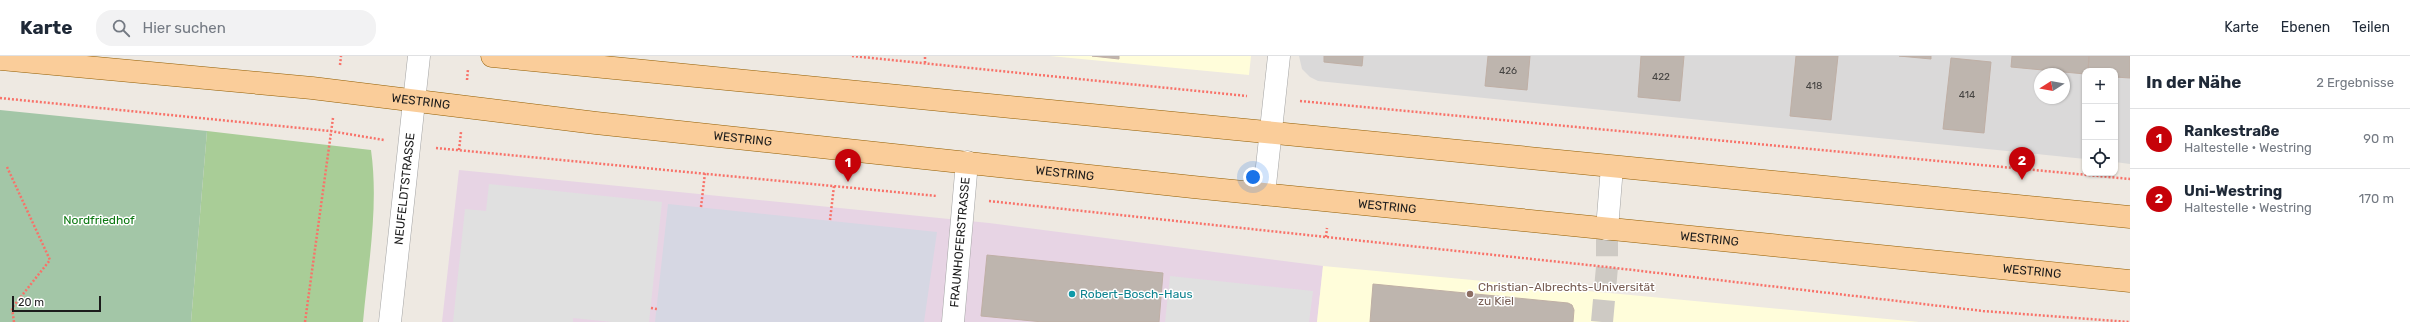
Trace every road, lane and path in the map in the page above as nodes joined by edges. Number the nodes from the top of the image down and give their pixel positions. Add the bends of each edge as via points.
1 (419, 56) edge
2 (492, 56) edge
3 (852, 56) edge
4 (925, 56) edge
5 (1279, 56) edge
6 (0, 59) edge
7 (925, 63) junction
8 (0, 98) edge
9 (1274, 99) junction
10 (413, 101) junction
11 (1338, 105) junction
12 (462, 125) dead end
13 (330, 131) junction
14 (1271, 134) junction
15 (1334, 140) junction
16 (409, 145) junction
17 (459, 150) junction
18 (967, 162) junction
19 (7, 167) dead end
20 (1612, 167) junction
21 (705, 173) junction
22 (2130, 178) edge
23 (834, 186) junction
24 (1264, 194) junction
25 (964, 198) junction
26 (1330, 200) junction
27 (701, 207) dead end
28 (2130, 217) edge
29 (830, 220) dead end
30 (1607, 229) junction
31 (1326, 237) junction
32 (2130, 281) edge
33 (650, 308) dead end
34 (657, 309) dead end
35 (14, 322) edge
36 (305, 322) edge
37 (390, 322) edge
38 (953, 322) edge
39 (2128, 322) edge

1 - 10 street, NEUFELDTSTRASSE
2 - 14 main road
3 - 7 path
4 - 7 path
5 - 9 street
6 - 10 main road, WESTRING via 232,80
7 - 9 path
8 - 13 path
9 - 11 path
9 - 14 street
10 - 16 street, NEUFELDTSTRASSE
10 - 18 main road, WESTRING via 596,124
11 - 15 path
11 - 22 path
12 - 17 path
13 - 16 path
13 - 36 path
14 - 15 main road
14 - 24 street
15 - 20 main road
16 - 17 path
16 - 37 street, NEUFELDTSTRASSE
17 - 21 path
18 - 24 main road, WESTRING
18 - 25 street, FRAUNHOFERSTRASSE
19 - 35 path via 50,260 12,308
20 - 28 main road
20 - 30 street
21 - 23 path
21 - 27 path
23 - 25 path
23 - 29 path
24 - 26 main road, WESTRING
25 - 31 path
25 - 38 street, FRAUNHOFERSTRASSE
26 - 30 main road, WESTRING
26 - 31 path
30 - 32 main road, WESTRING
31 - 39 path via 1983,311
33 - 34 path

